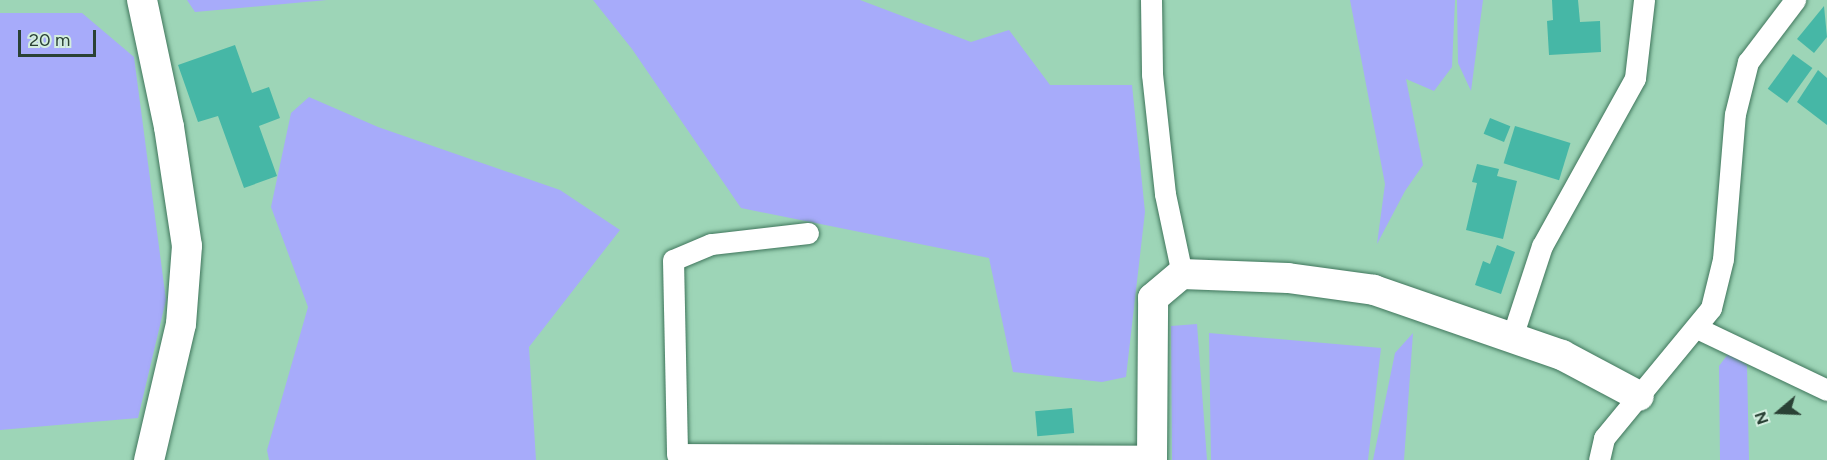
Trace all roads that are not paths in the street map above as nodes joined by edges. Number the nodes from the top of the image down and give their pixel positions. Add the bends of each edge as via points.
1 (142, 0) edge
2 (1151, 0) edge
3 (1644, 0) edge
4 (1795, 0) edge
5 (808, 233) dead end
6 (1182, 274) junction
7 (1697, 328) junction
8 (1512, 338) junction
9 (1827, 390) edge
10 (1639, 396) junction
11 (709, 457) edge
12 (924, 458) edge
13 (1152, 458) edge
14 (149, 460) edge
15 (1599, 460) edge

1 - 14 street via 169,127 187,246 181,324
2 - 6 street via 1152,74 1165,194
3 - 8 street via 1635,78 1542,246
4 - 7 street via 1748,62 1735,114 1723,259 1711,308
5 - 11 street via 711,244 673,260 677,454
6 - 8 street via 1288,278 1374,290
6 - 13 street via 1153,298
7 - 9 street
7 - 10 street
8 - 10 street via 1562,355
10 - 15 street via 1604,438
11 - 12 street
12 - 13 street

